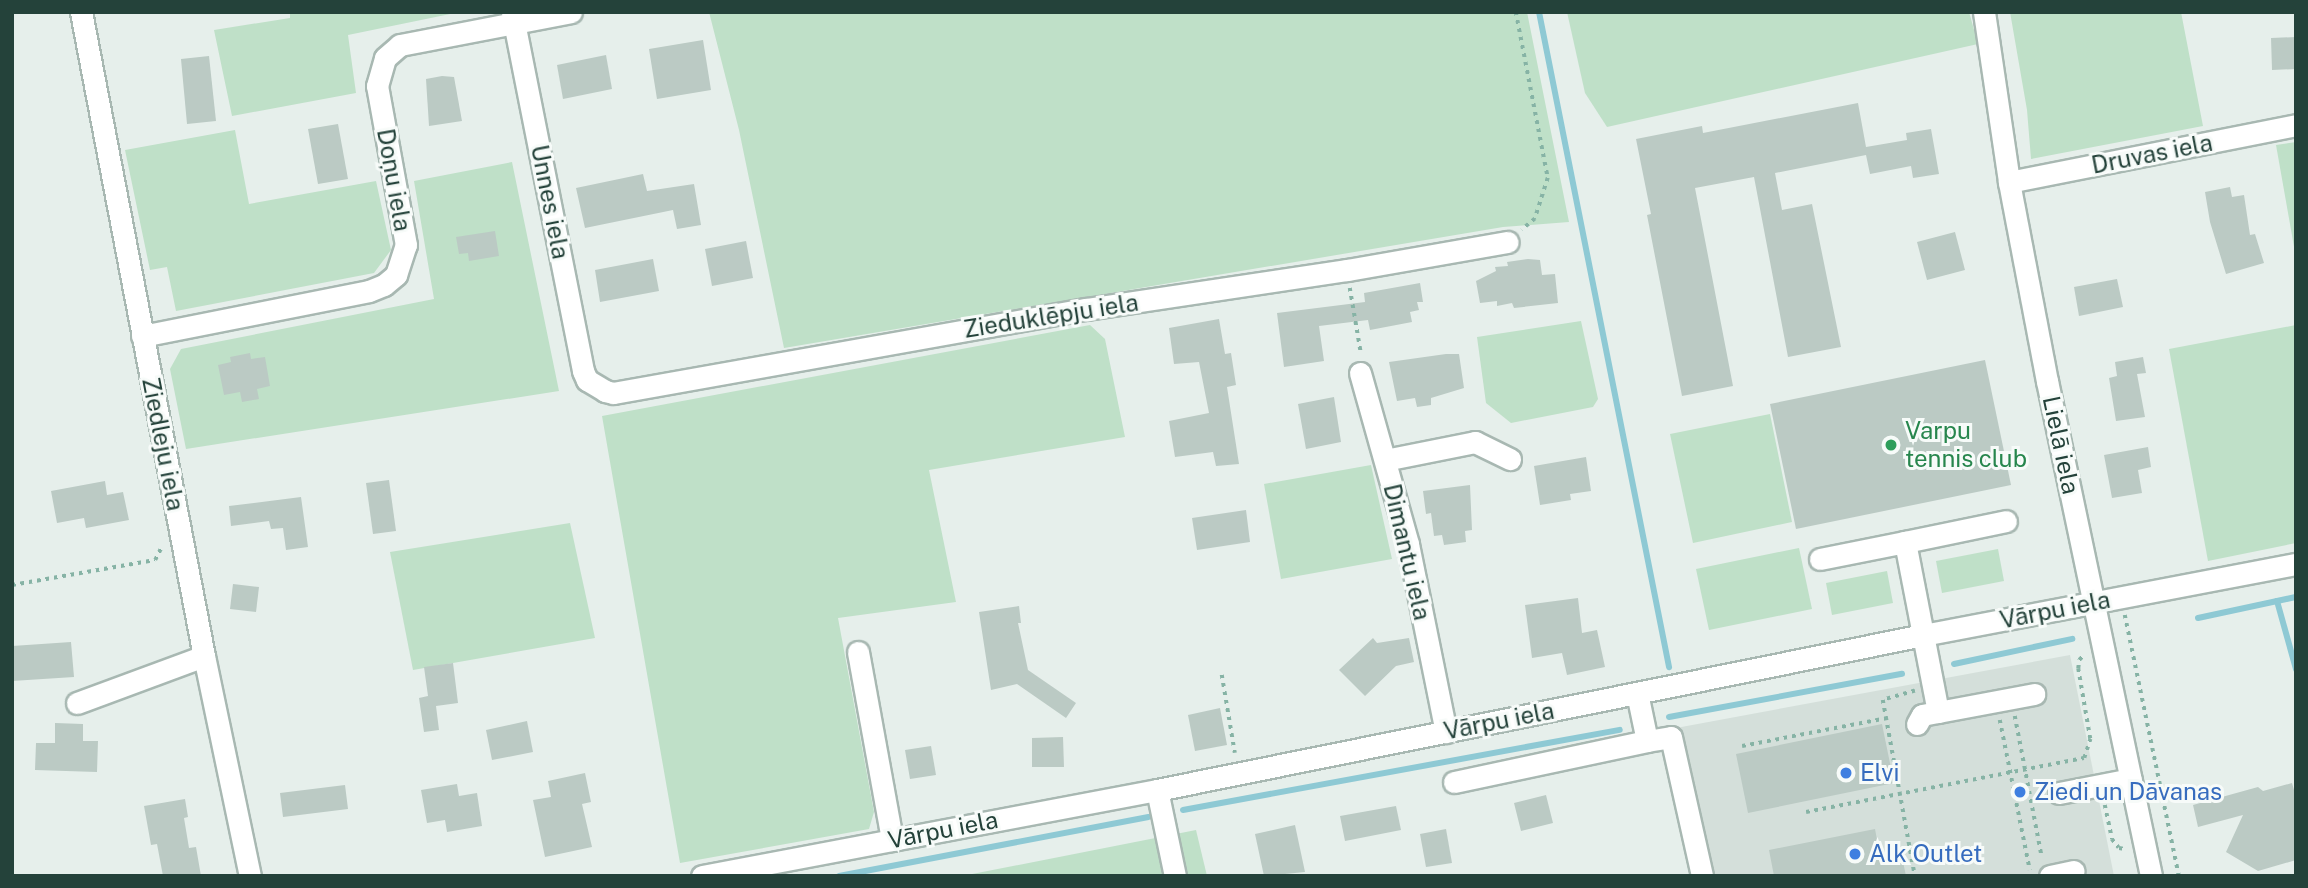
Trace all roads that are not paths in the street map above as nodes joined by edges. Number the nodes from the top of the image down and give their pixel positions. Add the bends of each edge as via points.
1 (81, 12) edge
2 (571, 12) edge
3 (1984, 12) edge
4 (514, 18) edge
5 (2296, 125) edge
6 (2009, 181) junction
7 (1508, 242) road end
8 (142, 336) junction
9 (1360, 373) road end
10 (595, 387) joint
11 (1510, 459) dead end
12 (1385, 460) junction
13 (2006, 521) dead end
14 (1905, 542) junction
15 (1820, 559) dead end
16 (2296, 564) edge
17 (2095, 603) junction
18 (1923, 635) junction
19 (858, 652) dead end
20 (204, 656) junction
21 (1637, 693) junction
22 (2034, 694) dead end
23 (77, 703) dead end
24 (1938, 712) junction
25 (1917, 724) dead end
26 (1446, 732) junction
27 (1647, 741) junction
28 (2131, 779) junction
29 (1454, 782) dead end
30 (1157, 790) junction
31 (2059, 793) dead end
32 (892, 840) junction
33 (2047, 869) edge
34 (2073, 872) dead end
35 (250, 876) edge
36 (702, 876) edge
37 (1175, 876) edge
38 (1702, 876) edge
39 (2151, 876) edge

1 - 8 street, Ziedleju iela
2 - 4 street, Doņu iela
3 - 6 street, Lielā iela
4 - 8 street, Doņu iela via 400,45 385,58 377,86 406,245 396,275 369,291
4 - 10 street, Unnes iela via 583,371
5 - 6 street, Druvas iela
6 - 17 street, Lielā iela
7 - 10 street, Zieduklēpju iela via 1086,309 613,393
8 - 20 street, Ziedleju iela
9 - 12 street, Dimantu iela
11 - 12 street via 1475,442
12 - 26 street, Dimantu iela via 1408,544
13 - 14 street
14 - 15 street
14 - 18 street
16 - 17 street, Vārpu iela
17 - 18 street, Vārpu iela
17 - 28 street, Lielā iela
18 - 21 street, Vārpu iela
18 - 24 street
19 - 32 street
20 - 23 street
20 - 35 street, Ziedleju iela
21 - 26 street, Vārpu iela
21 - 27 street
22 - 24 street
24 - 25 street via 1922,715
26 - 30 street, Vārpu iela
27 - 29 street
27 - 38 street via 1671,737
28 - 31 street
28 - 39 street, Lielā iela
30 - 32 street, Vārpu iela
30 - 37 street
32 - 36 street, Vārpu iela
33 - 34 street

